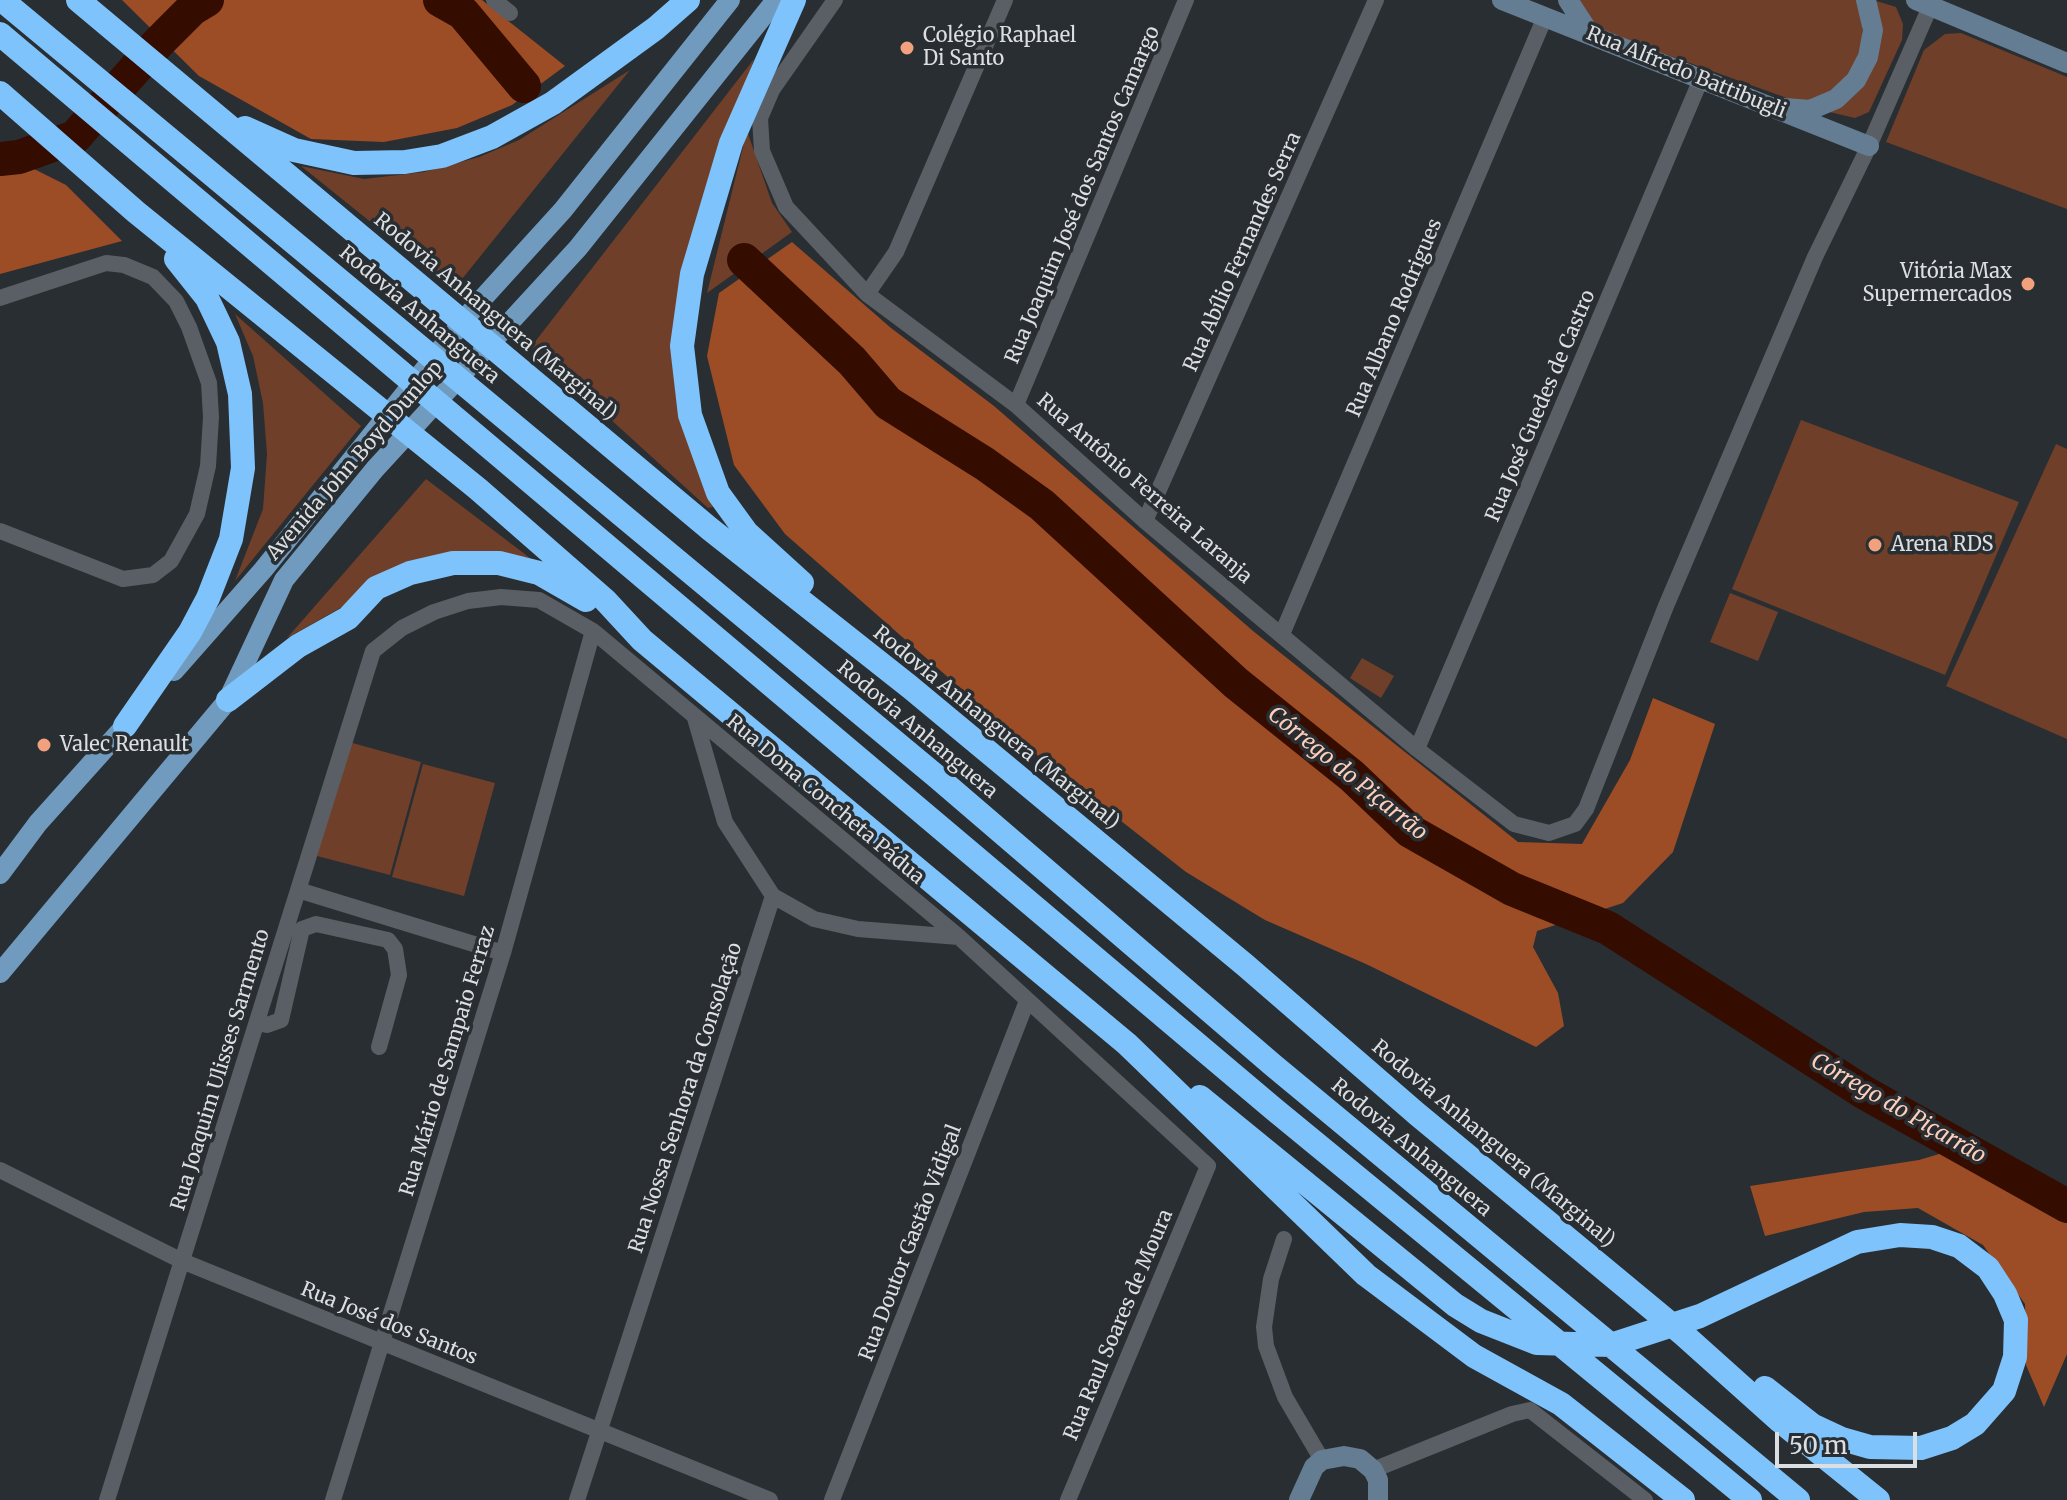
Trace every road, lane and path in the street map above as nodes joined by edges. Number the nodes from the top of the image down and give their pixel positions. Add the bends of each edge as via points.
1 (2, 0) edge
2 (78, 0) edge
3 (494, 0) edge
4 (688, 0) edge
5 (711, 0) edge
6 (730, 0) edge
7 (776, 0) edge
8 (794, 0) edge
9 (835, 0) edge
10 (1005, 0) edge
11 (1186, 0) edge
12 (1376, 0) edge
13 (1502, 0) edge
14 (1568, 0) edge
15 (1866, 0) edge
16 (1926, 2) edge
17 (510, 13) dead end
18 (1545, 17) junction
19 (0, 34) edge
20 (1590, 34) junction
21 (2067, 63) edge
22 (1701, 79) junction
23 (662, 82) junction
24 (184, 91) junction
25 (0, 93) edge
26 (1758, 103) junction
27 (1869, 146) junction
28 (136, 212) junction
29 (867, 294) junction
30 (0, 298) edge
31 (1016, 405) junction
32 (1145, 521) junction
33 (0, 531) edge
34 (593, 631) junction
35 (1282, 634) junction
36 (642, 640) junction
37 (373, 651) joint
38 (910, 687) junction
39 (228, 700) junction
40 (695, 718) junction
41 (125, 726) junction
42 (1417, 749) junction
43 (0, 874) edge
44 (298, 890) junction
45 (773, 896) junction
46 (959, 937) junction
47 (503, 953) junction
48 (0, 973) edge
49 (1027, 1001) junction
50 (257, 1023) junction
51 (1127, 1044) junction
52 (379, 1047) dead end
53 (1208, 1166) joint
54 (0, 1170) edge
55 (1284, 1239) dead end
56 (182, 1261) junction
57 (1684, 1335) junction
58 (383, 1343) junction
59 (597, 1433) junction
60 (1322, 1460) junction
61 (1373, 1470) junction
62 (107, 1500) edge
63 (333, 1500) edge
64 (577, 1500) edge
65 (770, 1500) edge
66 (832, 1500) edge
67 (1068, 1500) edge
68 (1299, 1500) edge
69 (1378, 1500) edge
70 (1645, 1500) edge
71 (1683, 1500) edge
72 (1750, 1500) edge
73 (1798, 1500) edge
74 (1878, 1500) edge

1 - 73 highway, Rodovia Anhanguera
2 - 24 highway, Rodovia Anhanguera (Marginal)
3 - 17 street
4 - 24 highway via 633,46 526,119 425,160 371,164 314,156 264,138
5 - 23 main road
6 - 23 main road, Avenida John Boyd Dunlop
7 - 39 main road, Avenida John Boyd Dunlop via 578,248 375,469 284,580
8 - 38 highway via 731,143 692,274 683,327 687,398 705,463 737,520 884,656
9 - 29 street, Rua Antônio Ferreira Laranja via 772,90 760,118 762,151 786,207
10 - 29 street via 896,252
11 - 31 street, Rua Joaquim José dos Santos Camargo
12 - 32 street, Rua Abílio Fernandes Serra
13 - 18 street, Rua Alfredo Battibugli
14 - 20 street
15 - 26 street via 1873,30 1856,80 1836,99 1810,110
16 - 21 street
16 - 27 street
18 - 20 street, Rua Alfredo Battibugli
18 - 35 street, Rua Albano Rodrigues
19 - 72 highway via 1435,1244
20 - 22 street, Rua Alfredo Battibugli
22 - 26 street, Rua Alfredo Battibugli
22 - 42 street, Rua José Guedes de Castro
23 - 41 main road, Avenida John Boyd Dunlop via 563,210 474,308 263,570
24 - 38 highway, Rodovia Anhanguera (Marginal) via 710,529
25 - 28 highway
26 - 27 street, Rua Alfredo Battibugli
27 - 42 street, Rua Antônio Ferreira Laranja via 1815,257 1586,809 1575,824 1549,833 1514,824
28 - 36 highway via 478,489 605,600
28 - 41 highway via 196,283 223,330 240,394 243,468 231,539 208,598
29 - 31 street, Rua Antônio Ferreira Laranja
30 - 33 street via 82,269 124,265 153,277 176,301 209,383 208,466 197,514 171,561 153,575 123,579
31 - 32 street, Rua Antônio Ferreira Laranja
32 - 35 street, Rua Antônio Ferreira Laranja
34 - 37 street, Rua Dona Concheta Pádua via 539,600 501,597 434,612
34 - 40 street, Rua Dona Concheta Pádua
34 - 47 street, Rua Mário de Sampaio Ferraz
35 - 42 street, Rua Antônio Ferreira Laranja
36 - 39 highway via 567,586 539,573 499,563 453,563 376,588 348,618 298,646
36 - 51 highway
37 - 44 street, Rua Joaquim Ulisses Sarmento
38 - 57 highway, Rodovia Anhanguera (Marginal)
39 - 48 main road, Avenida John Boyd Dunlop
40 - 45 street via 725,822
40 - 46 street, Rua Dona Concheta Pádua
41 - 43 main road, Avenida John Boyd Dunlop
44 - 47 street
44 - 50 street, Rua Joaquim Ulisses Sarmento
45 - 46 street via 814,919 858,929
45 - 59 street, Rua Nossa Senhora da Consolação
46 - 49 street, Rua Dona Concheta Pádua
47 - 58 street, Rua Mário de Sampaio Ferraz
49 - 53 street, Rua Dona Concheta Pádua
49 - 66 street, Rua Doutor Gastão Vidigal
50 - 52 street via 281,1020 302,929 316,924 388,940 395,949 399,975
50 - 56 street, Rua Joaquim Ulisses Sarmento
51 - 57 highway via 1228,1117 1393,1257 1481,1321 1537,1343 1611,1345 1669,1327 1857,1242 1900,1235 1959,1246 1988,1268 2016,1320 2015,1357 2004,1391 1989,1412 1952,1438 1921,1448 1870,1447 1812,1425 1739,1368
51 - 71 highway via 1366,1275 1474,1356 1561,1404
53 - 67 street, Rua Raul Soares de Moura
54 - 56 street, Rua José dos Santos
55 - 60 street via 1271,1279 1266,1346 1285,1397
56 - 58 street, Rua José dos Santos
56 - 62 street, Rua Joaquim Ulisses Sarmento
57 - 74 highway, Rodovia Anhanguera (Marginal)
58 - 59 street, Rua José dos Santos
58 - 63 street, Rua Mário de Sampaio Ferraz
59 - 64 street, Rua Nossa Senhora da Consolação
59 - 65 street, Rua José dos Santos
60 - 61 street via 1350,1456
60 - 68 street
61 - 69 street
61 - 70 street via 1530,1410

